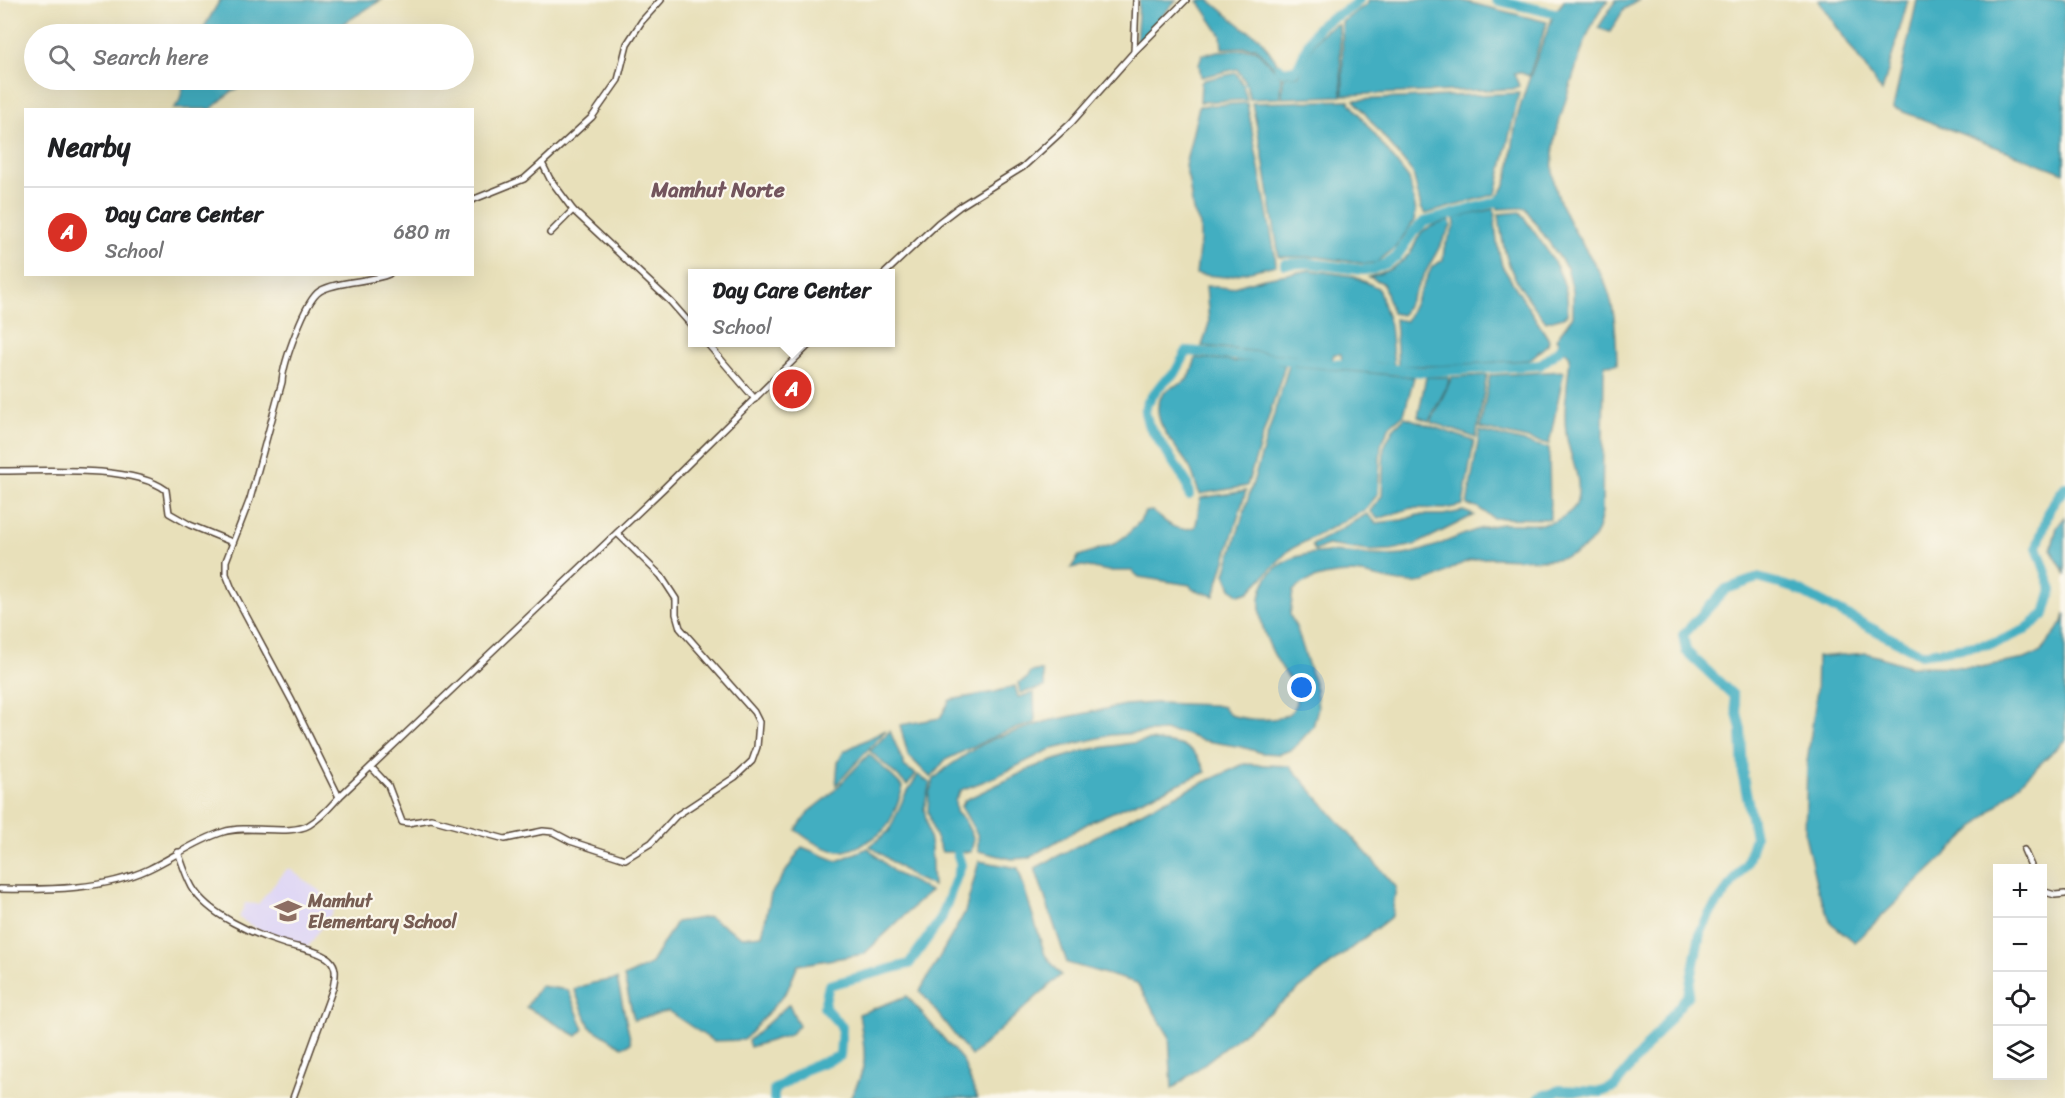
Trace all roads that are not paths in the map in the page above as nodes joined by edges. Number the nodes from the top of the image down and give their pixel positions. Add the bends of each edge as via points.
1 (661, 0) edge
2 (1136, 0) edge
3 (1186, 0) edge
4 (1134, 52) junction
5 (542, 163) junction
6 (474, 199) edge
7 (573, 210) junction
8 (550, 233) dead end
9 (888, 269) edge
10 (380, 276) edge
11 (688, 321) edge
12 (710, 347) edge
13 (807, 347) edge
14 (755, 399) junction
15 (0, 471) edge
16 (616, 532) junction
17 (232, 542) junction
18 (371, 767) junction
19 (339, 797) junction
20 (2024, 850) dead end
21 (178, 852) junction
22 (2030, 864) edge
23 (0, 890) edge
24 (2047, 892) edge
25 (2065, 894) edge
26 (293, 1098) edge

1 - 5 street via 627,45 618,80 592,117
2 - 4 street
3 - 4 street
4 - 9 street via 1071,123 1023,167 959,207
5 - 6 street via 524,179
5 - 7 street
7 - 8 street
7 - 11 street
10 - 17 street via 321,290 311,300 296,333 250,499
12 - 14 street
13 - 14 street
14 - 16 street
15 - 17 street via 125,474 166,490 170,513
16 - 18 street
16 - 18 street via 661,576 676,599 680,628 754,712 759,722 752,761 676,816 651,843 625,859 553,832 505,839 431,819 402,822 388,785
17 - 19 street via 226,567 232,589
18 - 19 street
19 - 21 street via 322,815 300,829 254,827 224,831
20 - 22 street
21 - 23 street via 148,869 112,881
21 - 26 street via 192,888 211,907 235,924 273,941 327,957 334,964 333,988
24 - 25 street

